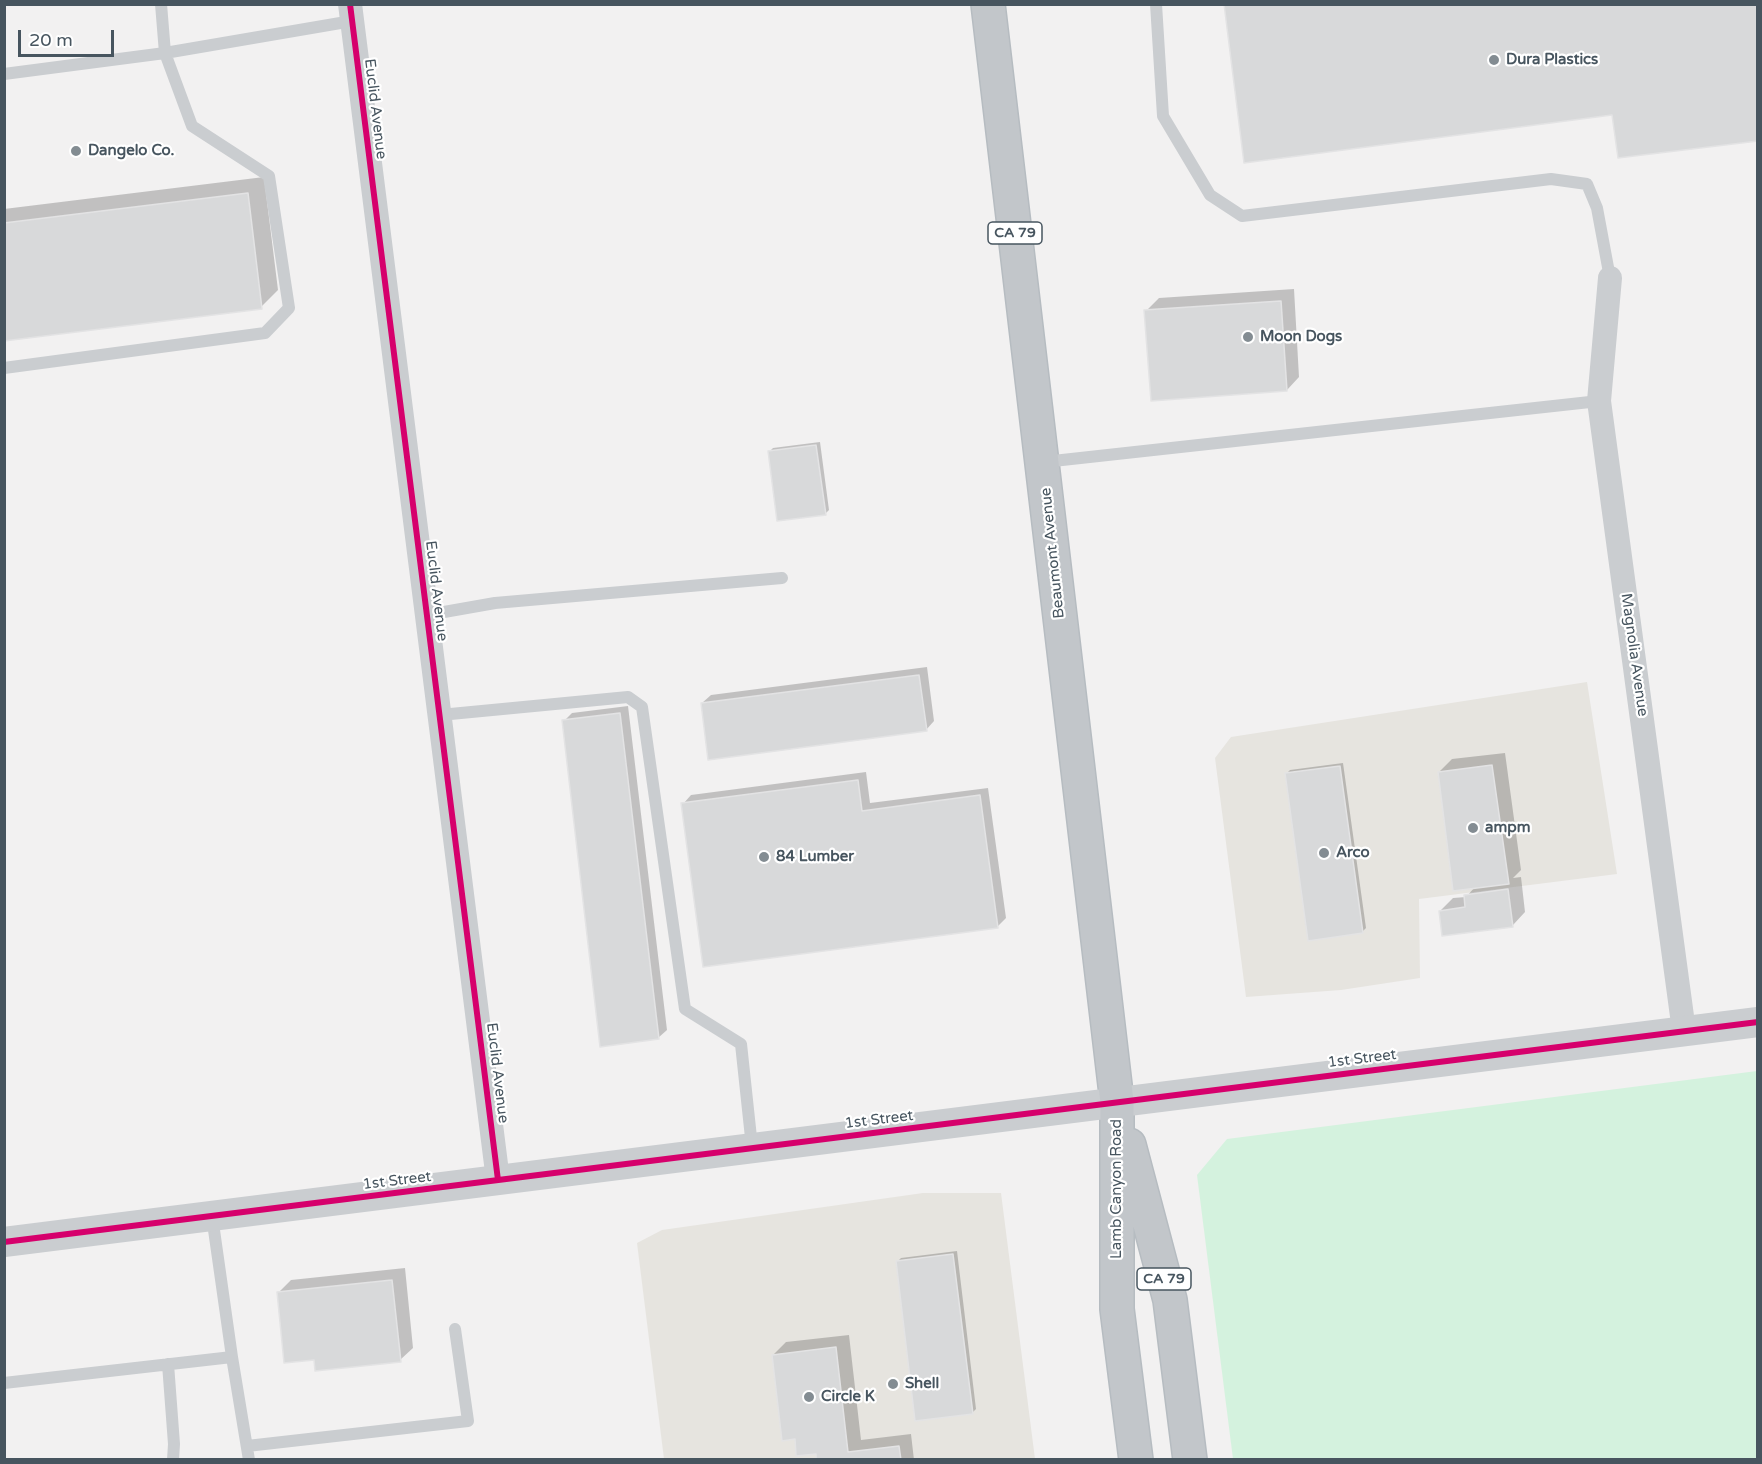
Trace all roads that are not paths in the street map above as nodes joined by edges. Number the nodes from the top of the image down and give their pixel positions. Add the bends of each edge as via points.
1 (161, 4) edge
2 (988, 4) edge
3 (1156, 4) edge
4 (351, 13) edge
5 (165, 52) junction
6 (4, 74) edge
7 (1610, 278) joint
8 (4, 368) edge
9 (1599, 401) junction
10 (1043, 462) junction
11 (782, 578) dead end
12 (427, 615) junction
13 (440, 715) junction
14 (1758, 1022) edge
15 (1684, 1031) junction
16 (1117, 1102) junction
17 (752, 1148) junction
18 (498, 1180) junction
19 (212, 1216) junction
20 (4, 1242) edge
21 (455, 1329) dead end
22 (232, 1357) junction
23 (168, 1364) junction
24 (4, 1383) edge
25 (247, 1446) junction
26 (173, 1460) edge
27 (249, 1460) edge
28 (1136, 1460) edge
29 (1190, 1460) edge

1 - 5 lane
2 - 10 highway, Beaumont Avenue / CA 79
3 - 7 lane via 1163,116 1210,195 1242,216 1551,179 1587,184 1597,208
4 - 5 lane
4 - 12 street, Euclid Avenue
5 - 6 lane
5 - 8 lane via 192,126 269,177 290,308 265,333
7 - 9 street, Magnolia Avenue
9 - 10 lane
9 - 15 street, Magnolia Avenue
10 - 16 highway, Beaumont Avenue / CA 79
11 - 12 lane via 495,603
12 - 13 street, Euclid Avenue
13 - 17 lane via 628,697 642,707 685,1009 741,1044
13 - 18 street, Euclid Avenue
14 - 15 street, 1st Street
15 - 16 street, 1st Street
16 - 17 street, 1st Street
16 - 28 highway, Lamb Canyon Road / CA 79 via 1117,1309
16 - 29 highway, Lamb Canyon Road / CA 79 via 1170,1300
17 - 18 street, 1st Street
18 - 19 street, 1st Street
19 - 20 street, 1st Street
19 - 22 lane
21 - 25 lane via 468,1421
22 - 23 lane
22 - 25 lane
23 - 24 lane
23 - 26 lane
25 - 27 lane

